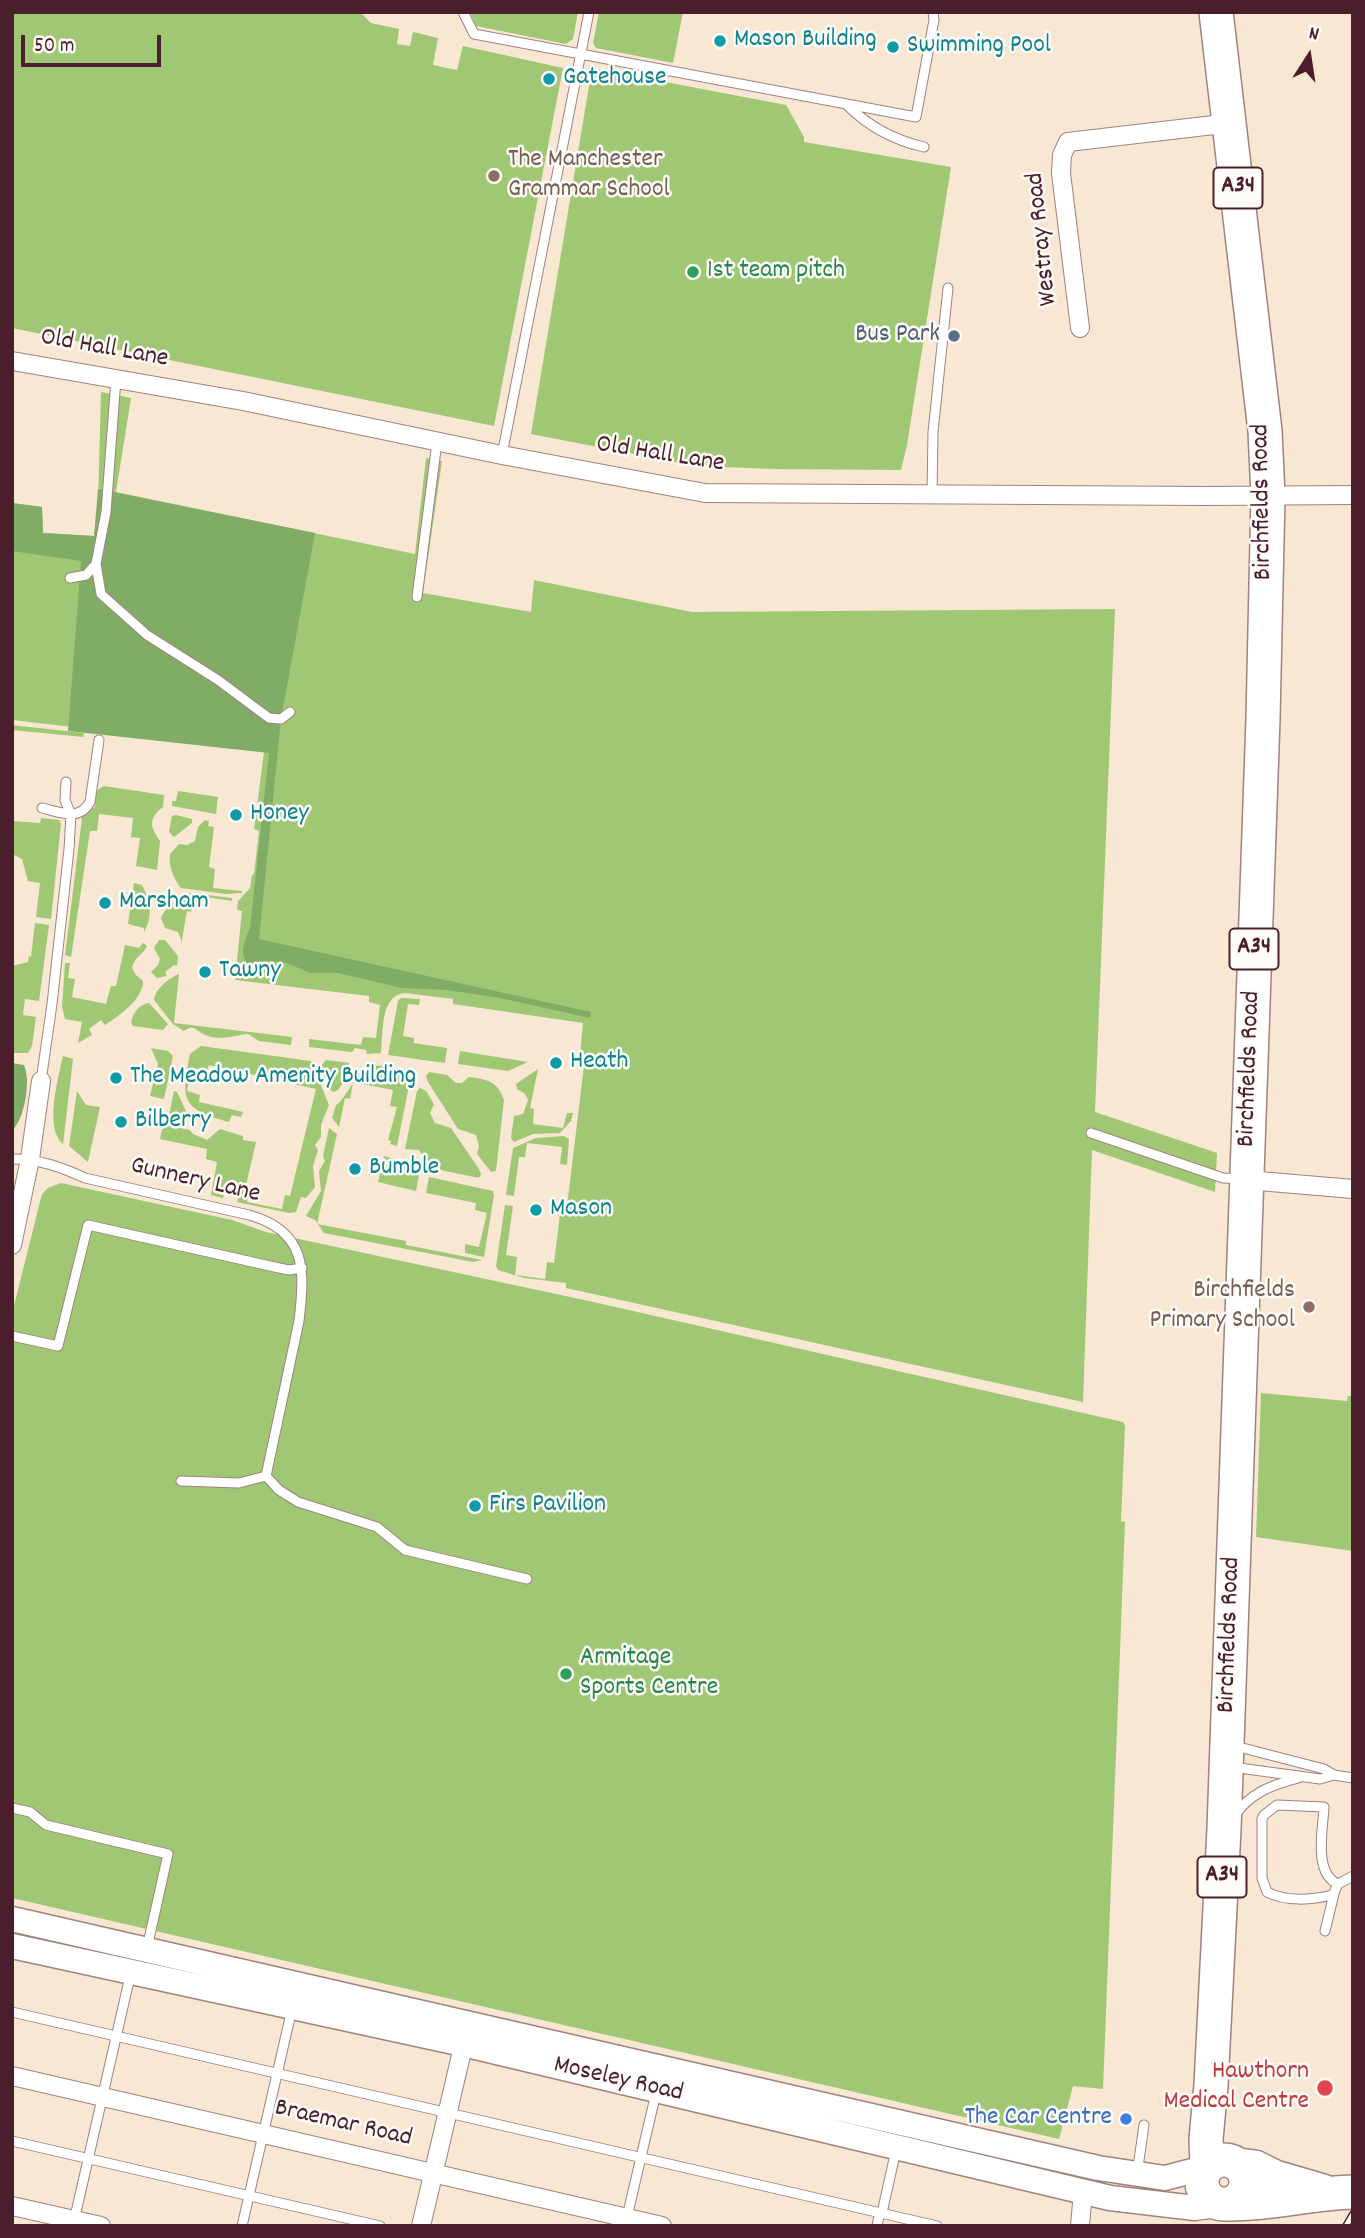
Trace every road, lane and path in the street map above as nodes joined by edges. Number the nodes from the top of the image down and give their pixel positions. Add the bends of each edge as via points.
1 (463, 12) edge
2 (589, 12) edge
3 (933, 12) edge
4 (1216, 12) edge
5 (581, 55) junction
6 (846, 103) junction
7 (1231, 123) junction
8 (924, 147) dead end
9 (948, 288) dead end
10 (1080, 328) dead end
11 (12, 360) edge
12 (116, 379) junction
13 (437, 442) junction
14 (502, 455) junction
15 (932, 495) junction
16 (1353, 495) edge
17 (1268, 496) junction
18 (96, 564) junction
19 (70, 578) dead end
20 (417, 597) dead end
21 (290, 712) dead end
22 (99, 740) dead end
23 (66, 782) dead end
24 (42, 808) dead end
25 (71, 815) junction
26 (41, 1081) joint
27 (1091, 1133) dead end
28 (21, 1159) edge
29 (1247, 1180) junction
30 (1353, 1189) edge
31 (12, 1245) edge
32 (302, 1268) junction
33 (12, 1336) edge
34 (266, 1476) junction
35 (181, 1480) dead end
36 (527, 1579) dead end
37 (1226, 1755) junction
38 (1334, 1775) junction
39 (1303, 1777) junction
40 (1353, 1779) edge
41 (12, 1808) edge
42 (1223, 1836) junction
43 (1353, 1876) edge
44 (1338, 1884) junction
45 (1332, 1895) junction
46 (12, 1919) edge
47 (1325, 1931) dead end
48 (12, 1946) edge
49 (147, 1950) junction
50 (132, 1971) junction
51 (292, 2006) junction
52 (12, 2012) edge
53 (466, 2034) junction
54 (117, 2036) junction
55 (277, 2072) junction
56 (12, 2076) edge
57 (657, 2091) junction
58 (103, 2097) junction
59 (447, 2112) junction
60 (1144, 2126) dead end
61 (263, 2134) junction
62 (12, 2141) edge
63 (897, 2148) junction
64 (641, 2157) junction
65 (88, 2158) junction
66 (1223, 2165) junction
67 (433, 2173) junction
68 (1136, 2175) junction
69 (1083, 2192) junction
70 (1341, 2192) edge
71 (249, 2196) junction
72 (1225, 2204) junction
73 (12, 2206) edge
74 (881, 2213) junction
75 (627, 2217) junction
76 (74, 2223) edge
77 (658, 2225) edge
78 (101, 2226) edge
79 (242, 2226) edge
80 (380, 2226) edge
81 (421, 2226) edge
82 (877, 2226) edge
83 (937, 2226) edge
84 (1080, 2226) edge

1 - 5 lane via 474,34
2 - 5 lane
3 - 6 lane via 916,117
4 - 7 highway, Birchfields Road / A34
5 - 6 lane
5 - 14 lane
6 - 8 lane via 883,133
7 - 10 street, Westray Road via 1068,142 1062,173
7 - 17 highway, Birchfields Road / A34
9 - 15 lane via 933,432
11 - 12 street, Old Hall Lane
12 - 13 street, Old Hall Lane
12 - 18 lane via 106,512
13 - 14 street, Old Hall Lane
13 - 20 lane
14 - 15 street, Old Hall Lane via 705,493
15 - 17 street, Old Hall Lane
16 - 17 street, Old Hall Lane
17 - 29 highway, Birchfields Road / A34
18 - 19 lane via 86,575
18 - 21 lane via 101,594 148,635 269,718 281,719
22 - 25 lane via 90,802 80,814
23 - 25 lane via 65,800
24 - 25 lane
25 - 26 lane
26 - 28 street
27 - 29 lane via 1223,1178
28 - 31 street
28 - 32 lane, Gunnery Lane via 274,1223 297,1251
29 - 30 street
29 - 37 highway, Birchfields Road / A34
32 - 33 lane via 279,1268 88,1225 58,1346
32 - 34 lane, Gunnery Lane via 299,1321
34 - 35 lane via 239,1483
34 - 36 lane via 298,1502 377,1527 405,1550
37 - 38 lane via 1324,1769
37 - 39 lane
37 - 42 highway, Birchfields Road / A34
38 - 39 lane
38 - 40 lane
39 - 42 lane via 1259,1791 1239,1810
41 - 49 lane via 30,1812 46,1825 169,1854
42 - 66 highway, Birchfields Road / A34 via 1211,2085
43 - 44 lane
44 - 45 lane
44 - 45 lane via 1322,1865 1324,1807 1277,1805 1264,1815 1262,1878 1267,1892 1283,1898
45 - 47 lane
46 - 49 main road, Moseley Road
48 - 50 main road, Moseley Road
49 - 53 main road, Moseley Road
50 - 51 main road, Moseley Road
50 - 54 lane
51 - 53 main road, Moseley Road
51 - 55 lane
52 - 54 lane
53 - 57 main road, Moseley Road
53 - 59 street
53 - 68 main road, Moseley Road
54 - 55 lane
54 - 58 lane
55 - 59 lane
55 - 61 lane
56 - 58 street, Braemar Road
57 - 63 main road, Moseley Road
57 - 64 lane
58 - 61 street, Braemar Road
58 - 65 lane
59 - 64 lane
59 - 67 street
60 - 68 lane
61 - 67 street, Braemar Road
61 - 71 lane
62 - 65 lane
63 - 69 main road, Moseley Road
63 - 74 lane
64 - 74 lane
64 - 75 lane
65 - 71 lane
65 - 76 lane
66 - 68 main road, Moseley Road via 1165,2178
66 - 70 highway, Moseley Road via 1255,2167 1275,2177
66 - 72 highway, A34 via 1246,2174 1241,2197
67 - 75 street, Braemar Road
67 - 81 street
69 - 72 main road, Moseley Road via 1174,2207
69 - 84 street
70 - 72 highway, Moseley Road via 1273,2203
71 - 79 lane
71 - 80 lane
73 - 76 street
74 - 82 lane
74 - 83 lane
75 - 77 street, Braemar Road
76 - 78 street

